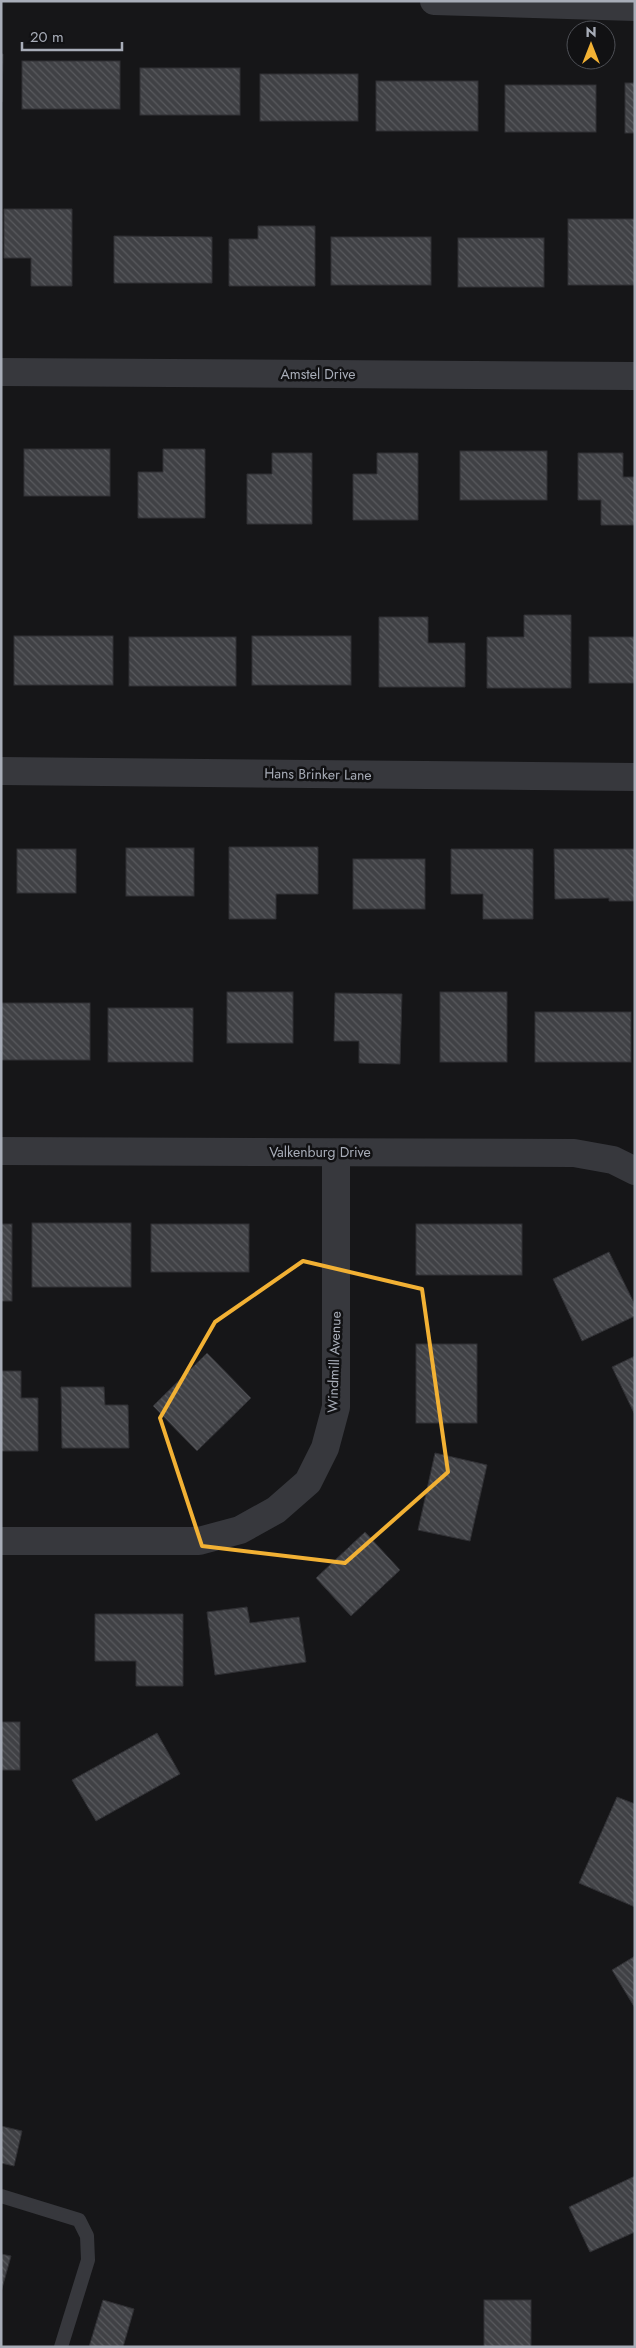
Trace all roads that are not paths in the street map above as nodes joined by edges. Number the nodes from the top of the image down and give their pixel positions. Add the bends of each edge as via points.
1 (434, 1) edge
2 (635, 7) edge
3 (1, 372) edge
4 (635, 376) edge
5 (1, 771) edge
6 (635, 777) edge
7 (1, 1150) edge
8 (336, 1152) junction
9 (635, 1171) edge
10 (1, 1541) edge
11 (1, 2196) edge
12 (61, 2347) edge

1 - 2 street
3 - 4 street, Amstel Drive
5 - 6 street, Hans Brinker Lane
7 - 8 street, Valkenburg Drive
8 - 9 street, Valkenburg Drive via 574,1152 613,1160
8 - 10 street, Windmill Avenue via 336,1407 326,1448 308,1482 269,1514 240,1530 199,1541
11 - 12 lane via 78,2220 87,2236 88,2260

